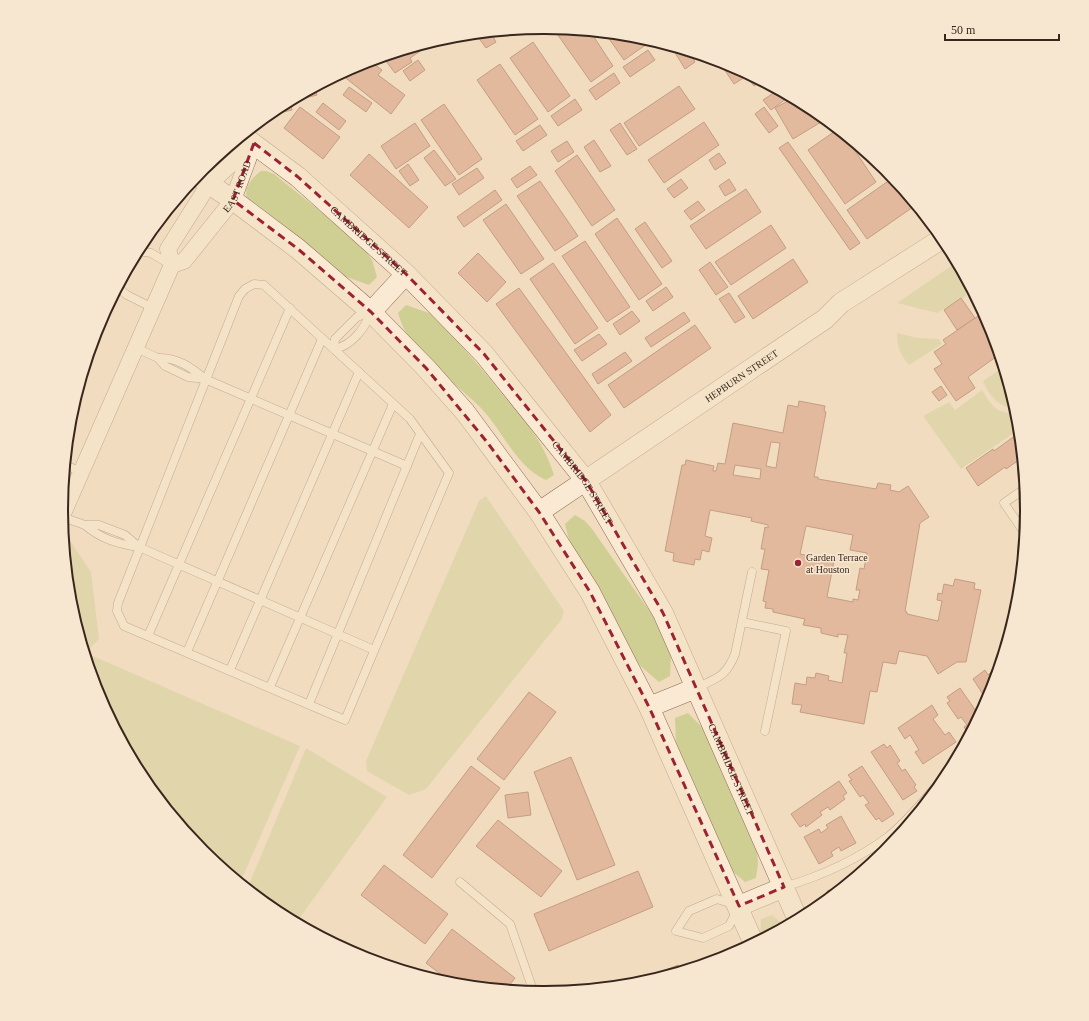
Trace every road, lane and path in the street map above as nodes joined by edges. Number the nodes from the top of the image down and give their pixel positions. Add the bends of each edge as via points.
1 (248, 139) edge
2 (203, 180) edge
3 (233, 200) junction
4 (938, 241) edge
5 (144, 252) edge
6 (172, 265) junction
7 (406, 274) junction
8 (122, 291) edge
9 (153, 308) junction
10 (290, 308) junction
11 (371, 312) junction
12 (322, 339) junction
13 (136, 348) junction
14 (334, 349) junction
15 (358, 372) junction
16 (205, 379) junction
17 (250, 399) junction
18 (393, 404) junction
19 (289, 415) junction
20 (332, 434) junction
21 (420, 434) junction
22 (372, 451) junction
23 (407, 466) junction
24 (70, 467) edge
25 (81, 472) junction
26 (586, 481) junction
27 (1020, 492) edge
28 (68, 501) edge
29 (539, 512) junction
30 (68, 518) edge
31 (1020, 527) edge
32 (139, 547) junction
33 (179, 564) junction
34 (752, 572) dead end
35 (217, 581) junction
36 (260, 600) junction
37 (301, 618) junction
38 (742, 622) junction
39 (338, 634) junction
40 (148, 636) junction
41 (374, 650) junction
42 (187, 652) junction
43 (230, 670) junction
44 (270, 687) junction
45 (696, 688) junction
46 (309, 704) junction
47 (649, 707) junction
48 (765, 731) dead end
49 (926, 796) edge
50 (460, 882) dead end
51 (784, 887) junction
52 (739, 906) junction
53 (796, 915) edge
54 (752, 939) edge
55 (532, 987) edge

1 - 2 street, EAST ROAD
1 - 3 street, EAST ROAD
1 - 7 street, CAMBRIDGE STREET via 298,177
2 - 3 street
2 - 6 street, EAST ROAD via 168,249
3 - 6 street, EAST ROAD via 184,261
3 - 11 street via 298,249
4 - 26 street, HEPBURN STREET via 841,303 825,318
5 - 6 lane
6 - 9 street
7 - 11 street
7 - 26 street, CAMBRIDGE STREET via 484,354
8 - 9 lane
9 - 13 street
10 - 12 lane
10 - 16 lane via 264,285 254,284 245,289 238,296
10 - 17 lane
11 - 14 lane via 365,326 343,348
11 - 14 lane via 357,317 335,338
11 - 29 street via 465,412
12 - 14 lane
12 - 19 lane
13 - 16 lane via 158,358 169,358 192,368
13 - 25 street
14 - 15 lane
15 - 18 lane
15 - 20 lane
16 - 17 lane
16 - 32 lane
17 - 19 lane
17 - 33 lane
18 - 21 lane via 410,419
18 - 22 lane
19 - 20 lane
19 - 35 lane
20 - 22 lane
20 - 36 lane
21 - 23 lane
21 - 41 lane via 449,473
22 - 23 lane
22 - 37 lane
23 - 39 lane
24 - 25 lane
25 - 28 street
26 - 29 street, HEPBURN STREET
26 - 45 street, CAMBRIDGE STREET via 663,614
27 - 31 lane via 1004,503
29 - 47 street via 590,592
30 - 32 lane via 85,525 99,525 119,533
32 - 33 lane
32 - 40 lane via 117,611 124,626
33 - 35 lane
33 - 40 lane
34 - 38 lane
35 - 36 lane
35 - 42 lane
36 - 37 lane
36 - 43 lane
37 - 39 lane
37 - 44 lane
38 - 45 lane via 730,667 723,675
38 - 48 lane via 786,631
39 - 41 lane
39 - 46 lane
40 - 42 lane
41 - 46 lane via 345,720
42 - 43 lane
43 - 44 lane
44 - 46 lane
45 - 47 street
45 - 51 street, CAMBRIDGE STREET
47 - 52 street
49 - 51 lane via 889,835 861,854 823,875
50 - 55 lane via 510,924
51 - 52 street
51 - 53 street, CAMBRIDGE STREET
52 - 52 lane via 717,899 689,911 676,931 703,938 729,926
52 - 54 street

